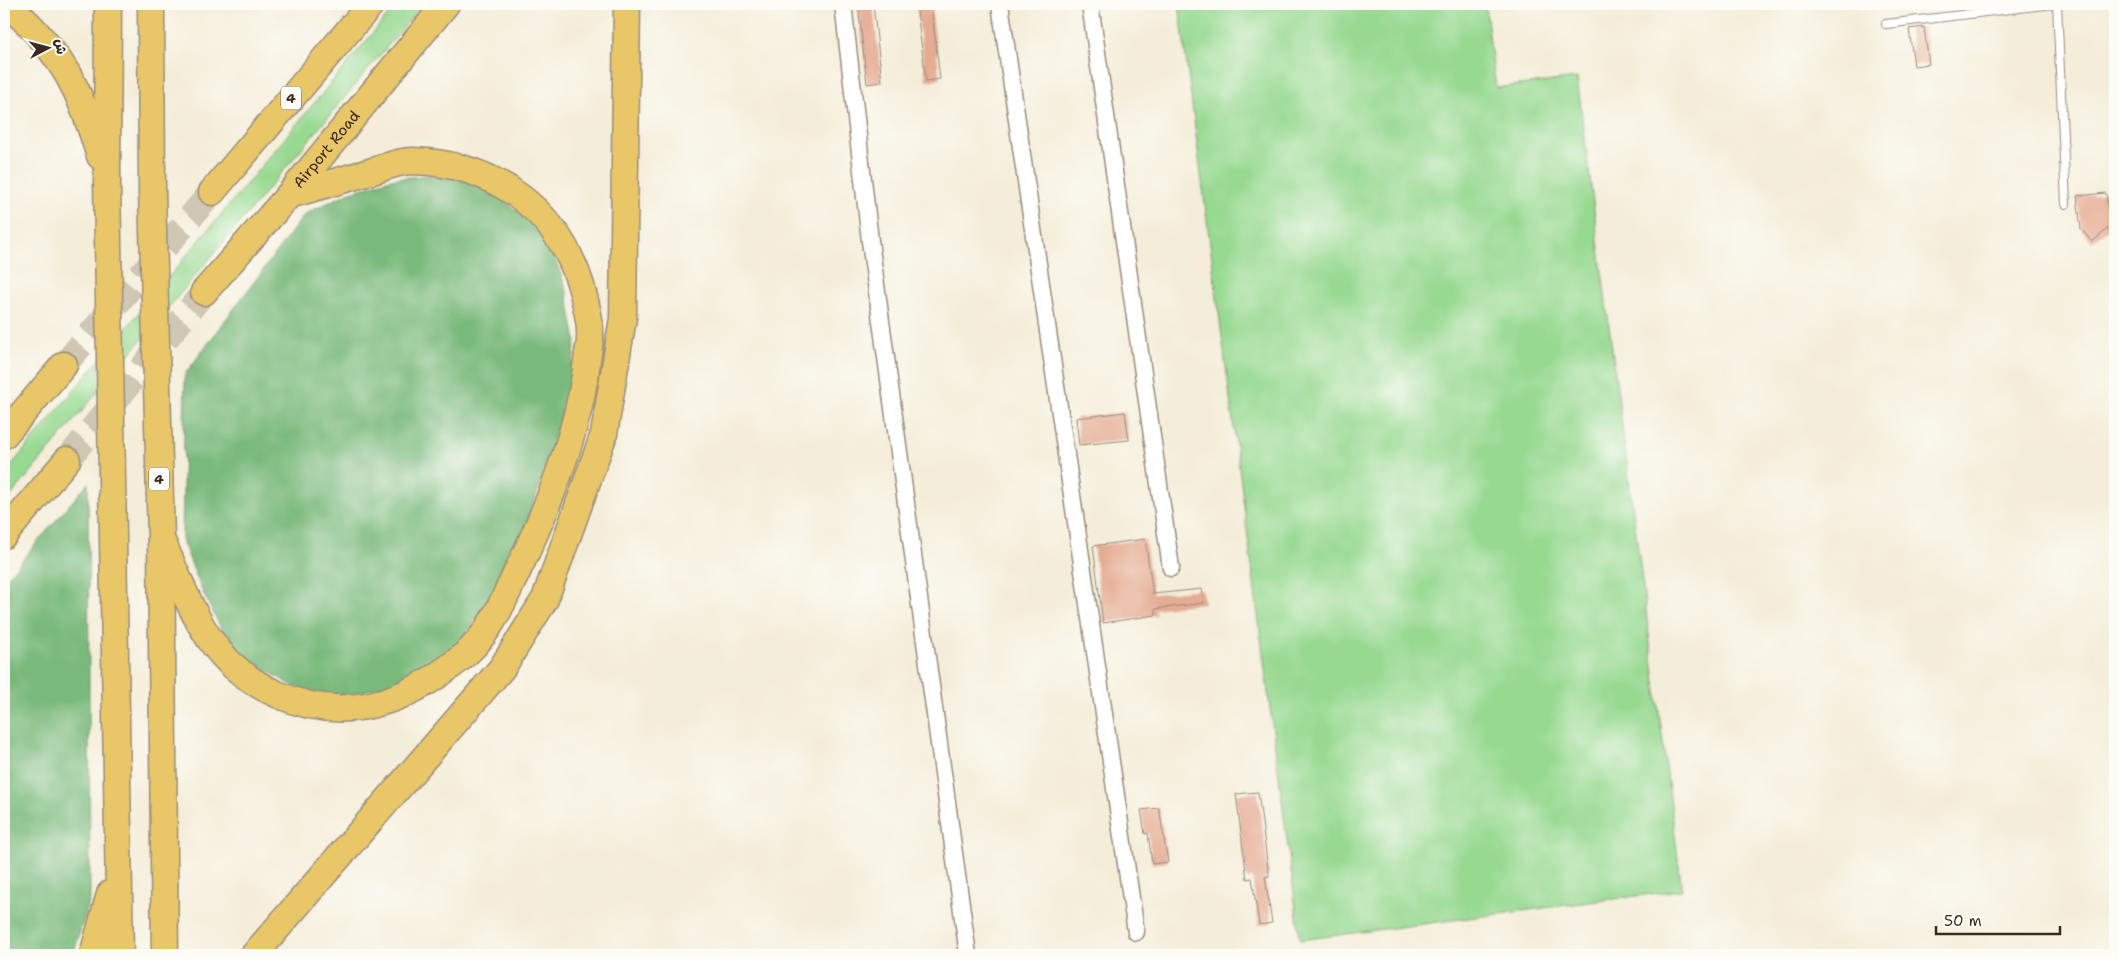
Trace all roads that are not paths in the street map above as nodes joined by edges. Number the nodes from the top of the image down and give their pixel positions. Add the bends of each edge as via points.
1 (5, 4) edge
2 (108, 4) edge
3 (151, 4) edge
4 (371, 4) edge
5 (446, 4) edge
6 (627, 4) edge
7 (842, 4) edge
8 (1000, 4) edge
9 (1090, 4) edge
10 (2055, 4) edge
11 (1886, 24) dead end
12 (107, 181) junction
13 (212, 192) tunnel mouth
14 (289, 195) junction
15 (2066, 204) dead end
16 (204, 292) tunnel mouth
17 (64, 365) tunnel mouth
18 (4, 435) edge
19 (67, 460) tunnel mouth
20 (4, 535) edge
21 (161, 539) junction
22 (1171, 568) dead end
23 (118, 866) junction
24 (1136, 932) dead end
25 (92, 955) edge
26 (120, 955) edge
27 (165, 955) edge
28 (254, 955) edge
29 (968, 955) edge

1 - 12 highway via 18,12 66,68 80,96
2 - 12 highway
3 - 21 highway, 4
4 - 13 highway, 4
5 - 14 highway, Airport Road
6 - 28 highway via 623,318 604,434 545,599 502,668
7 - 29 street via 870,241
8 - 24 street
9 - 22 street
10 - 11 lane
10 - 15 lane
12 - 23 highway
14 - 16 highway, Airport Road
14 - 21 highway via 408,161 449,165 502,184 524,199 546,221 576,270 591,331 585,380 573,430 538,529 496,614 479,640 456,663 398,697 365,706 334,708 300,703 276,694 254,682 230,662 210,639
17 - 18 highway
19 - 20 highway
21 - 27 highway, 4
23 - 25 highway
23 - 26 highway

